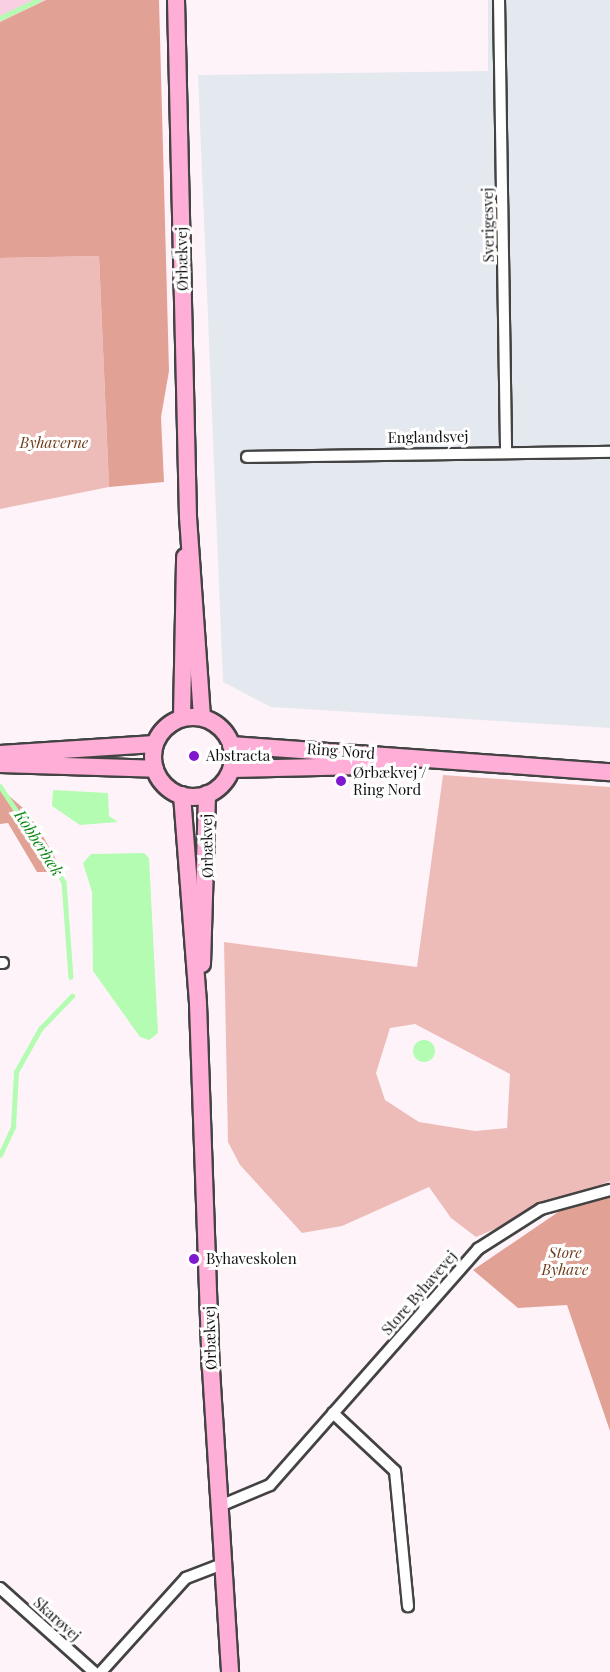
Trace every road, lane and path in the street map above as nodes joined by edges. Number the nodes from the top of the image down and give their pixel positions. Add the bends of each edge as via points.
1 (176, 0) edge
2 (499, 0) edge
3 (506, 450) junction
4 (610, 452) edge
5 (247, 456) dead end
6 (188, 518) junction
7 (182, 718) junction
8 (202, 718) junction
9 (155, 744) junction
10 (231, 745) junction
11 (0, 754) edge
12 (451, 762) junction
13 (0, 764) edge
14 (155, 769) junction
15 (232, 769) junction
16 (610, 772) edge
17 (207, 794) junction
18 (182, 795) junction
19 (198, 1004) junction
20 (610, 1190) edge
21 (333, 1413) junction
22 (220, 1506) junction
23 (222, 1564) junction
24 (0, 1588) edge
25 (408, 1606) dead end
26 (94, 1672) edge
27 (101, 1672) edge
28 (230, 1672) edge

1 - 6 street, Ørbækvej
2 - 3 street, Sverigesvej
3 - 4 street, Englandsvej
3 - 5 street, Englandsvej
6 - 7 street, Ørbækvej via 180,621
6 - 8 street, Ørbækvej
7 - 8 street
7 - 9 street
8 - 10 street via 220,728
9 - 11 street
9 - 14 street
10 - 12 street, Ring Nord via 350,749
10 - 15 street
12 - 15 street, Ring Nord
12 - 16 street, Ring Nord
13 - 14 street
14 - 18 street via 170,790
15 - 17 street
17 - 18 street
17 - 19 street, Ørbækvej via 208,894
18 - 19 street, Ørbækvej
19 - 22 street, Ørbækvej
20 - 21 street, Store Byhavevej via 541,1209 478,1249
21 - 22 street, Store Byhavevej via 270,1485
21 - 25 street via 395,1471
22 - 23 street, Ørbækvej
23 - 27 street via 186,1578
23 - 28 street, Ørbækvej
24 - 26 street, Skarøvej

